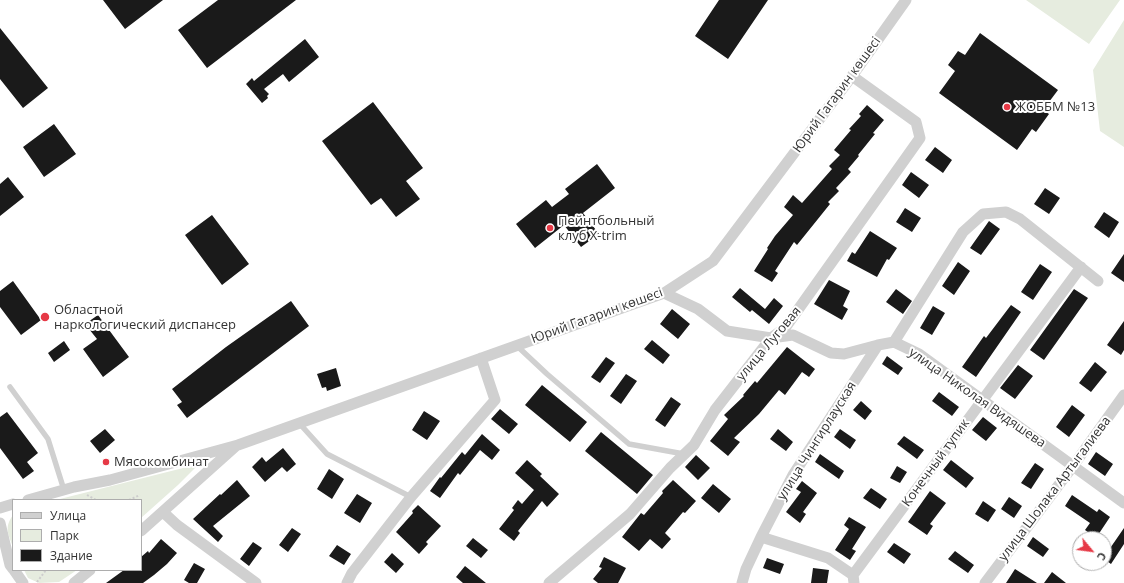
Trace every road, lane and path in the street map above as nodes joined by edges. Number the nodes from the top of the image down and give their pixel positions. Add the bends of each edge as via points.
1 (906, 0) edge
2 (852, 76) junction
3 (1081, 267) junction
4 (1098, 281) dead end
5 (664, 293) junction
6 (771, 338) junction
7 (894, 342) junction
8 (878, 344) junction
9 (516, 345) junction
10 (480, 358) junction
11 (10, 388) dead end
12 (1124, 395) edge
13 (981, 401) junction
14 (298, 423) junction
15 (238, 444) junction
16 (684, 454) junction
17 (1073, 466) junction
18 (64, 490) junction
19 (140, 495) dead end
20 (411, 497) junction
21 (32, 499) edge
22 (131, 499) edge
23 (1124, 503) edge
24 (12, 504) edge
25 (0, 508) edge
26 (163, 512) junction
27 (0, 523) edge
28 (142, 530) edge
29 (760, 537) junction
30 (12, 567) edge
31 (15, 571) edge
32 (45, 571) edge
33 (89, 571) edge
34 (853, 579) edge
35 (37, 582) edge
36 (23, 583) edge
37 (74, 583) edge
38 (256, 583) edge
39 (347, 583) edge
40 (549, 583) edge
41 (742, 583) edge
42 (985, 583) edge

1 - 2 street, Юрий Гагарин көшесі
2 - 5 street, Юрий Гагарин көшесі via 713,261
2 - 6 street, улица Луговая via 916,122 920,138 785,328
3 - 4 street
3 - 7 street via 1020,219 1006,212 983,214 963,232
3 - 13 street, Конечный тупик
5 - 6 street, улица Николая Видяшева via 698,310 728,331
5 - 9 street, Юрий Гагарин көшесі
6 - 8 street, улица Николая Видяшева via 793,335 831,353 844,354
6 - 16 street, улица Луговая via 715,410 694,445
7 - 8 street, улица Николая Видяшева
7 - 13 street, улица Николая Видяшева via 919,354
8 - 29 street, улица Чингирлауская via 793,475
9 - 10 street, Юрий Гагарин көшесі
9 - 16 lane via 629,444
10 - 14 street, Юрий Гагарин көшесі
10 - 20 street via 495,400
11 - 18 lane via 48,439
12 - 17 street, улица Шолака Артыгалиева
13 - 17 street, улица Николая Видяшева
13 - 34 street, Конечный тупик
14 - 15 street, Юрий Гагарин көшесі
14 - 20 lane via 327,454
15 - 18 street, Юрий Гагарин көшесі via 110,480
15 - 26 street, Юрий Гагарин көшесі
16 - 40 street, улица Луговая via 630,514
17 - 23 street, улица Николая Видяшева
17 - 42 street, улица Шолака Артыгалиева
18 - 21 street, Юрий Гагарин көшесі
19 - 22 path
20 - 39 street
24 - 25 street
26 - 28 street, Юрий Гагарин көшесі
26 - 38 street
27 - 30 street
29 - 34 street via 828,558
29 - 41 street, улица Чингирлауская
31 - 36 street
32 - 35 path
33 - 37 street

